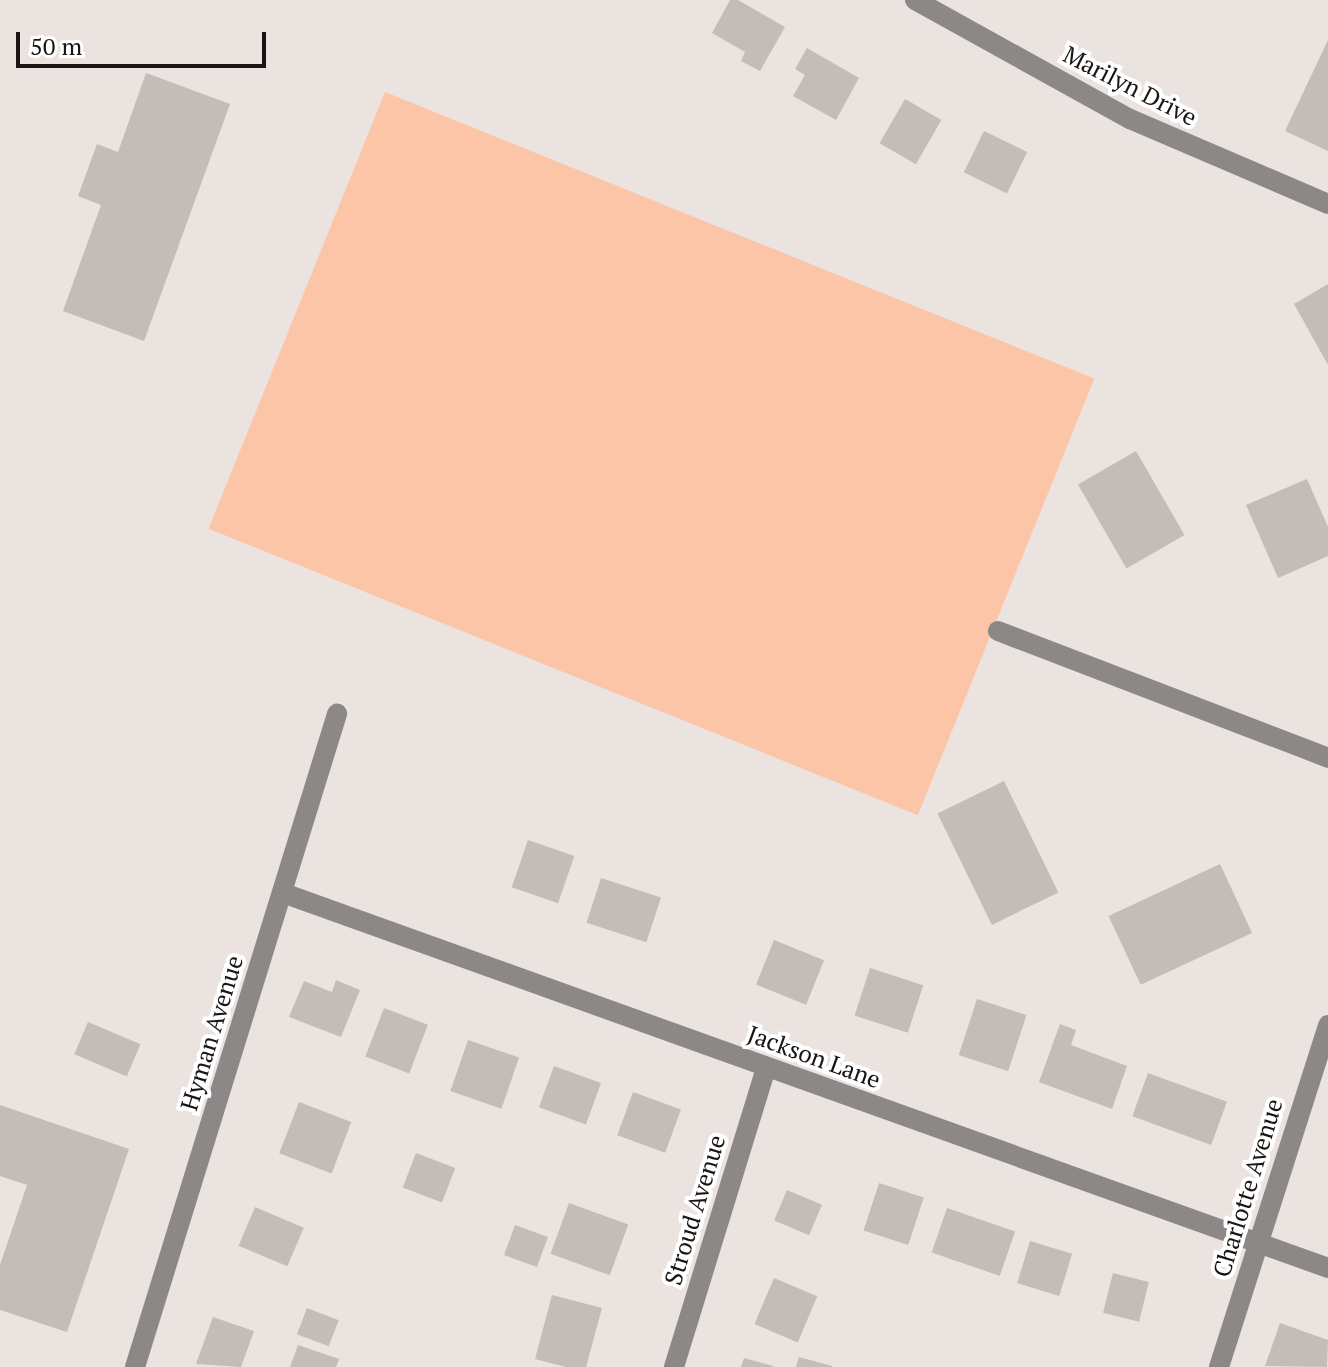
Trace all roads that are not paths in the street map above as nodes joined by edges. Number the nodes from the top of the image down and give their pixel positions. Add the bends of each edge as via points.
1 (929, 3) edge
2 (1328, 204) edge
3 (998, 631) dead end
4 (337, 714) dead end
5 (1328, 758) edge
6 (283, 893) junction
7 (1328, 1025) edge
8 (766, 1068) junction
9 (1258, 1244) junction
10 (1328, 1268) edge
11 (135, 1367) edge
12 (674, 1367) edge
13 (1219, 1367) edge

1 - 2 street, Marilyn Drive via 1130,119
3 - 5 street
4 - 6 street, Hyman Avenue
6 - 8 street, Jackson Lane
6 - 11 street, Hyman Avenue
7 - 9 street, Charlotte Avenue
8 - 9 street, Jackson Lane
8 - 12 street, Stroud Avenue
9 - 10 street, Jackson Lane
9 - 13 street, Charlotte Avenue

